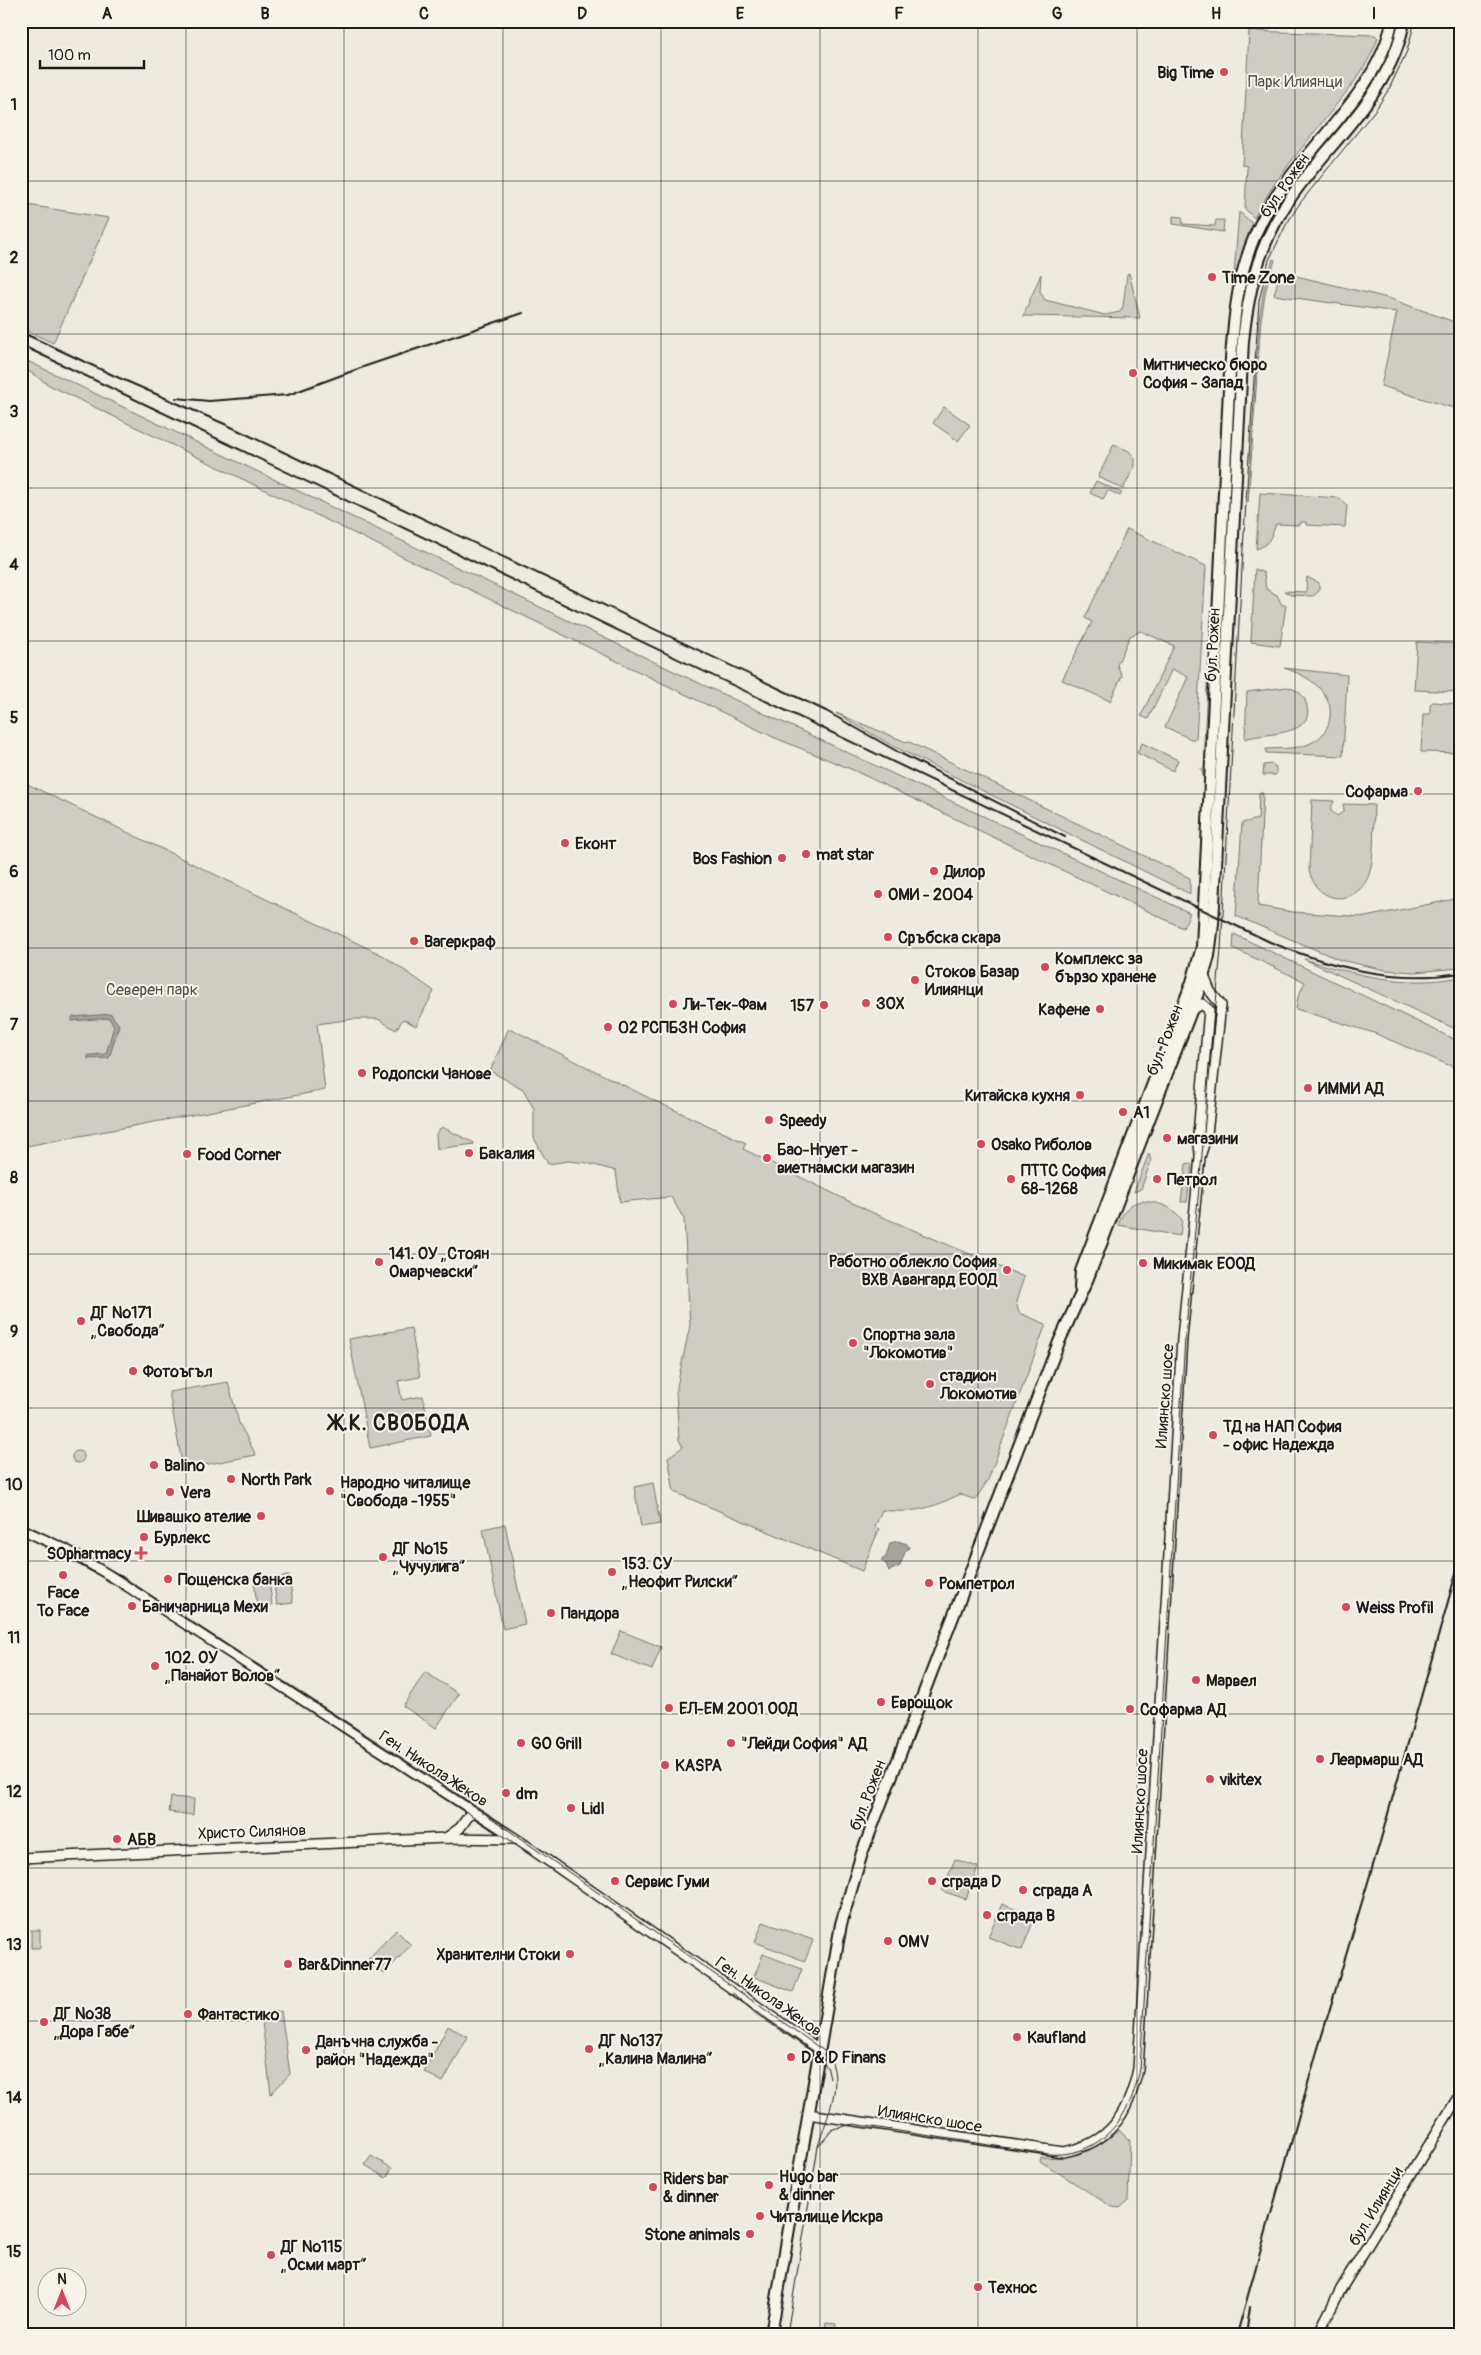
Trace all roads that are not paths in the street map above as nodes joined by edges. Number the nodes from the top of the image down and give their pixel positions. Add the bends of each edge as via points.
1 (1392, 21) edge
2 (1404, 21) edge
3 (1205, 972) junction
4 (1192, 1010) junction
5 (1200, 1157) junction
6 (1080, 1292) junction
7 (21, 1529) edge
8 (472, 1811) junction
9 (446, 1838) junction
10 (517, 1840) junction
11 (21, 1858) edge
12 (819, 2049) junction
13 (1460, 2094) edge
14 (808, 2114) junction
15 (771, 2334) edge
16 (1318, 2334) edge

1 - 6 main road, бул. Рожен via 1385,46 1363,85 1268,209 1242,268 1234,315 1229,389 1202,947 1192,982 1081,1271
2 - 3 main road, бул. Рожен via 1397,48 1374,91 1282,211 1260,255 1252,282 1244,341 1213,924
3 - 4 main road, бул. Рожен
3 - 5 street, Илиянско шосе via 1210,991 1221,1005 1207,1134
4 - 5 street, Илиянско шосе via 1202,1004 1209,1010 1198,1134
4 - 6 main road, бул. Рожен
5 - 14 street, Илиянско шосе via 1182,1347 1138,2069 1130,2098 1120,2118 1103,2135 1079,2148 1063,2152
6 - 12 main road, бул. Рожен via 864,1846 841,1924
7 - 8 street, Ген. Никола Жеков via 65,1549 119,1581
8 - 9 street via 460,1828
8 - 10 street, Ген. Никола Жеков
9 - 10 street, Христо Силянов
9 - 11 street, Христо Силянов
10 - 12 street, Ген. Никола Жеков
12 - 14 main road, бул. Рожен
13 - 16 street, бул. Илиянци
14 - 15 main road, бул. Рожен

